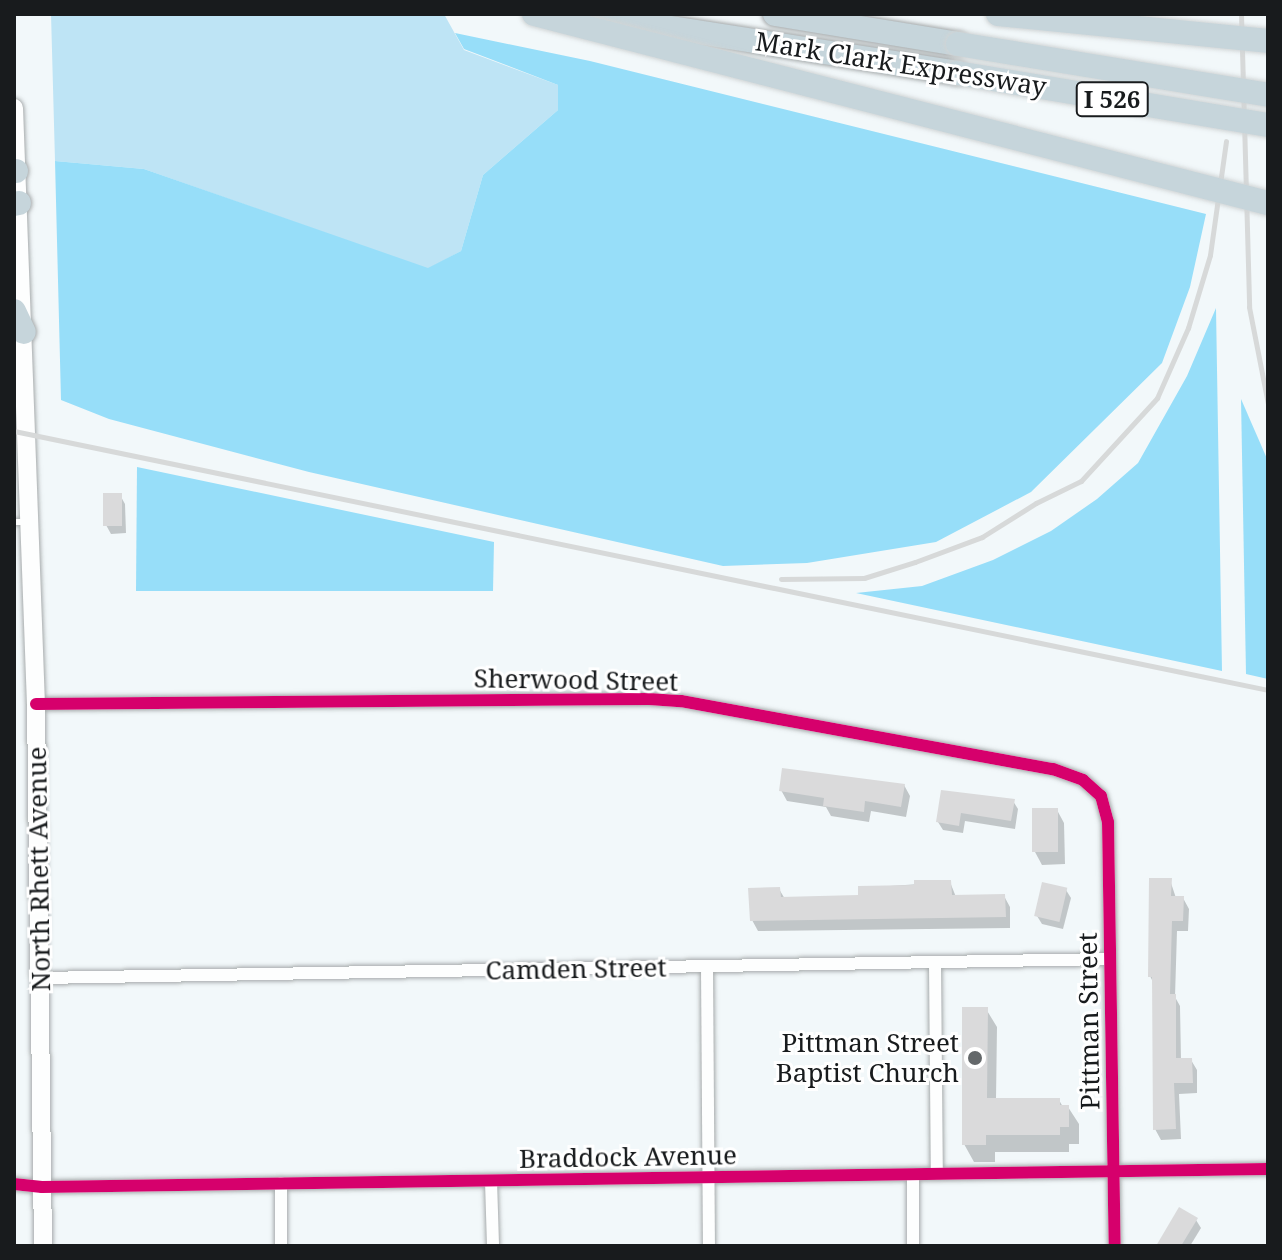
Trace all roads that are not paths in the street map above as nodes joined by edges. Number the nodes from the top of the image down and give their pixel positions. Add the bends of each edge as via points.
1 (534, 14) edge
2 (582, 14) edge
3 (775, 14) edge
4 (998, 14) edge
5 (1268, 41) edge
6 (1268, 95) edge
7 (14, 108) edge
8 (1268, 125) edge
9 (15, 171) edge
10 (1268, 203) edge
11 (16, 204) edge
12 (19, 322) edge
13 (22, 522) edge
14 (36, 704) junction
15 (1101, 796) joint
16 (1110, 959) junction
17 (935, 963) junction
18 (707, 967) junction
19 (41, 978) junction
20 (1268, 1169) edge
21 (1114, 1171) junction
22 (913, 1174) junction
23 (937, 1174) junction
24 (708, 1178) junction
25 (491, 1181) junction
26 (281, 1183) junction
27 (14, 1184) edge
28 (42, 1187) junction
29 (43, 1246) edge
30 (281, 1246) edge
31 (493, 1246) edge
32 (709, 1246) edge
33 (913, 1246) edge
34 (1115, 1246) edge

1 - 10 highway, bridge
2 - 8 highway, Mark Clark Expressway / I 526, bridge
3 - 6 highway, Mark Clark Expressway / I 526, bridge
4 - 5 highway, bridge
7 - 9 main road, North Rhett Avenue
9 - 11 main road, North Rhett Avenue
11 - 12 main road, North Rhett Avenue
12 - 13 main road, North Rhett Avenue
13 - 14 main road, North Rhett Avenue
14 - 15 street, Sherwood Street via 681,701 1053,769 1083,780
14 - 19 main road, North Rhett Avenue
15 - 16 street, Pittman Street via 1108,822
16 - 17 street, Camden Street
16 - 21 street, Pittman Street
17 - 18 street, Camden Street
17 - 23 street
18 - 19 street, Camden Street
18 - 24 street
19 - 28 main road, North Rhett Avenue
20 - 21 street, Braddock Avenue
21 - 23 street, Braddock Avenue
21 - 34 street, Pittman Street
22 - 23 street, Braddock Avenue
22 - 24 street, Braddock Avenue
22 - 33 street
24 - 25 street, Braddock Avenue
24 - 32 street
25 - 26 street, Braddock Avenue
25 - 31 street
26 - 28 street, Braddock Avenue
26 - 30 street
27 - 28 street, Braddock Avenue
28 - 29 main road, North Rhett Avenue

